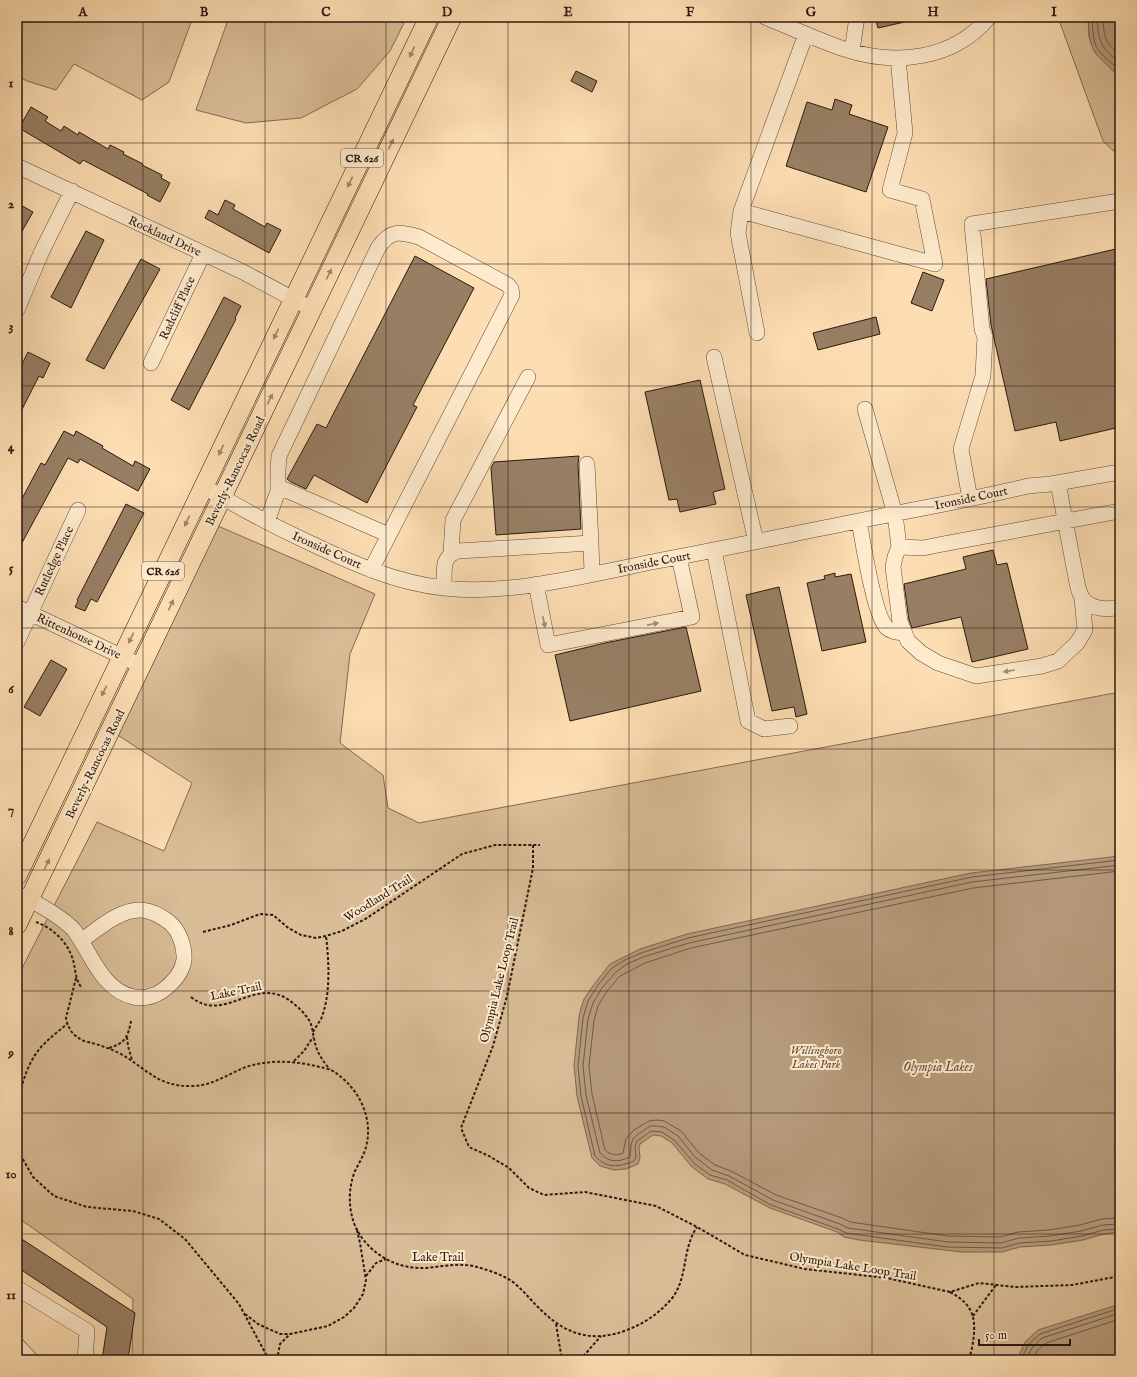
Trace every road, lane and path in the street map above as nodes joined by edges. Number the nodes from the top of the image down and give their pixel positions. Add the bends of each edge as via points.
1 (429, 17) edge
2 (452, 17) edge
3 (766, 17) edge
4 (857, 17) edge
5 (989, 17) edge
6 (806, 34) junction
7 (852, 51) junction
8 (898, 58) junction
9 (17, 166) edge
10 (72, 192) junction
11 (1120, 201) edge
12 (741, 211) junction
13 (202, 254) junction
14 (293, 299) junction
15 (312, 309) junction
16 (17, 310) edge
17 (757, 333) dead end
18 (714, 357) dead end
19 (151, 363) dead end
20 (528, 377) dead end
21 (865, 409) dead end
22 (587, 464) dead end
23 (1120, 472) edge
24 (1058, 483) junction
25 (203, 486) junction
26 (279, 487) junction
27 (222, 498) junction
28 (970, 499) junction
29 (78, 510) dead end
30 (1120, 511) edge
31 (895, 514) junction
32 (859, 521) junction
33 (267, 522) junction
34 (1065, 522) junction
35 (389, 535) junction
36 (756, 542) junction
37 (591, 543) junction
38 (899, 547) junction
39 (714, 550) junction
40 (450, 553) junction
41 (679, 557) junction
42 (371, 570) junction
43 (592, 574) junction
44 (536, 584) junction
45 (444, 588) junction
46 (1082, 598) junction
47 (1120, 607) edge
48 (24, 610) edge
49 (904, 632) junction
50 (17, 642) edge
51 (122, 656) junction
52 (142, 666) junction
53 (790, 726) dead end
54 (533, 845) junction
55 (540, 845) dead end
56 (17, 876) edge
57 (24, 897) edge
58 (25, 923) edge
59 (202, 932) dead end
60 (326, 936) junction
61 (81, 941) junction
62 (76, 978) junction
63 (81, 987) dead end
64 (191, 997) dead end
65 (131, 1021) dead end
66 (67, 1024) junction
67 (312, 1032) junction
68 (128, 1035) junction
69 (313, 1036) junction
70 (108, 1048) junction
71 (132, 1061) junction
72 (294, 1061) junction
73 (330, 1070) junction
74 (17, 1108) edge
75 (17, 1140) edge
76 (355, 1225) junction
77 (697, 1227) junction
78 (386, 1259) junction
79 (1120, 1276) edge
80 (366, 1277) junction
81 (996, 1285) junction
82 (17, 1288) edge
83 (950, 1292) junction
84 (244, 1314) junction
85 (973, 1317) junction
86 (556, 1323) junction
87 (290, 1334) junction
88 (601, 1336) junction
89 (17, 1345) edge
90 (31, 1360) edge
91 (85, 1360) edge
92 (269, 1360) edge
93 (277, 1360) edge
94 (562, 1360) edge
95 (580, 1360) edge
96 (969, 1360) edge

1 -> 14 main road, Beverly-Rancocas Road / CR 626
15 -> 2 main road, Beverly-Rancocas Road / CR 626
3 - 6 street
4 - 7 street
5 - 8 street via 971,35 946,49 917,57
6 - 7 street
6 - 12 street
7 - 8 street
8 - 12 street via 905,133 890,190 922,199 935,264
9 - 10 street, Rockland Drive
10 - 13 street, Rockland Drive
10 - 16 street
11 - 28 street via 972,224 982,329 985,337 983,376 961,449
12 - 17 street via 738,233
13 - 14 street, Rockland Drive via 243,272
13 - 19 street, Radcliff Place
14 - 15 street, Rockland Drive
14 -> 25 main road, Beverly-Rancocas Road / CR 626
27 -> 15 main road, Beverly-Rancocas Road / CR 626
18 - 36 street
20 - 40 street via 453,520
21 - 31 street
22 - 37 street
23 - 24 street, Ironside Court
24 - 28 street, Ironside Court via 1028,486
24 - 34 street
25 - 27 street, Ironside Court
25 -> 51 main road, Beverly-Rancocas Road / CR 626
26 - 33 street
26 - 35 street
26 - 35 street via 280,456 378,248 384,239 393,233 407,233 419,237 508,285 512,295
27 - 33 street, Ironside Court
52 -> 27 main road, Beverly-Rancocas Road / CR 626
28 - 31 street, Ironside Court
29 - 48 street, Rutledge Place
30 - 34 street
31 - 32 street, Ironside Court
31 - 38 street
32 - 36 street, Ironside Court
32 - 49 street via 881,619 887,628 897,633
33 - 42 street, Ironside Court
34 - 38 street via 923,548
34 - 46 street
35 - 42 street
36 - 39 street, Ironside Court
37 - 40 street
37 - 43 street
38 - 49 street via 893,567 900,622
39 - 41 street, Ironside Court
39 - 53 street via 748,721 764,729
40 - 45 street via 445,562
41 - 43 street, Ironside Court
44 -> 41 street via 548,645 692,617
42 - 45 street, Ironside Court
43 - 44 street, Ironside Court
44 - 45 street, Ironside Court via 484,589
46 - 47 street via 1094,607
46 -> 49 street via 1085,630 1077,643 1058,661 1042,666 976,676 938,663 921,653 908,641
48 - 50 street, Rutledge Place
48 - 51 street, Rittenhouse Drive
51 - 52 street, Rittenhouse Drive
51 -> 56 main road, Beverly-Rancocas Road / CR 626
57 -> 52 main road, Beverly-Rancocas Road / CR 626
54 - 55 path, Woodland Trail
54 - 60 path, Woodland Trail via 495,845 462,854 367,918
54 - 77 path, Olympia Lake Loop Trail via 534,868 507,996 493,1046 461,1128 469,1147 509,1168 529,1188 544,1195 585,1192 656,1206
57 - 58 main road, Beverly-Rancocas Road / CR 626
57 - 61 street via 72,927
58 - 62 path via 42,924 64,942 72,956
59 - 60 path, Woodland Trail via 260,914 273,915 301,935 316,938
60 - 67 path via 329,962 326,998 321,1018
61 - 61 street via 99,972 126,996 144,999 161,992 177,978 184,961 182,943 173,926 158,914 142,910 125,913 113,919
62 - 63 path
62 - 66 path via 67,1010
64 - 67 path, Lake Trail via 200,1004 218,1006 253,995 278,994 289,1000 306,1016
65 - 68 path
66 - 70 path, Lake Trail via 79,1039
66 - 74 path via 44,1043 33,1059 20,1089
67 - 69 path, Lake Trail
68 - 70 path via 120,1044
68 - 71 path
69 - 72 path
69 - 73 path, Lake Trail via 319,1054
70 - 71 path, Lake Trail
71 - 72 path, Lake Trail via 158,1079 180,1086 211,1083 255,1064
72 - 73 path, Lake Trail
73 - 76 path, Lake Trail via 355,1092 369,1123 366,1147 351,1187 351,1213
75 - 84 path via 20,1154 33,1177 54,1196 87,1207 133,1211 159,1219 185,1239 239,1304
76 - 78 path, Lake Trail via 365,1241
76 - 80 path
77 - 83 path, Olympia Lake Loop Trail via 744,1255 805,1269 887,1278
77 - 88 path, Lake Trail via 688,1243 680,1286 666,1306 647,1321 620,1332
78 - 80 path via 376,1263
78 - 86 path, Lake Trail via 408,1267 455,1265 474,1266 491,1271 509,1280
79 - 81 path, Olympia Lake Loop Trail via 1072,1284 1015,1287
80 - 87 path via 363,1294 344,1318 328,1326
81 - 83 path, Olympia Lake Loop Trail via 979,1283
81 - 85 path
82 - 91 street via 87,1331
83 - 85 path via 967,1304
84 - 87 path via 280,1334
84 - 92 path
85 - 96 path via 973,1339
86 - 88 path, Lake Trail via 573,1332
86 - 94 path
87 - 93 path via 280,1344
88 - 95 path
89 - 90 street

